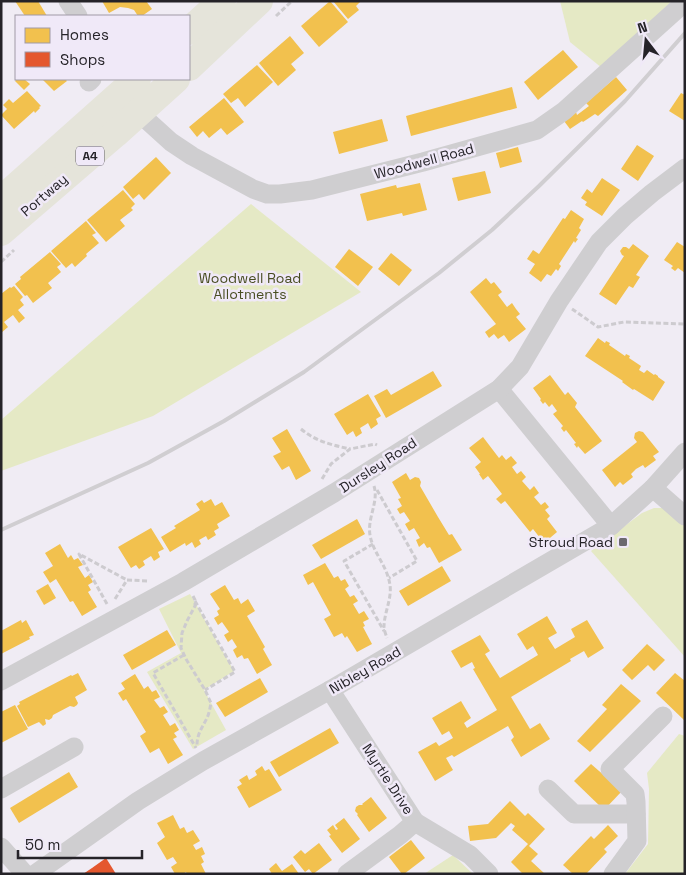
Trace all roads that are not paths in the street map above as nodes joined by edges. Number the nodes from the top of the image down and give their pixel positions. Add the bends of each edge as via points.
1 (68, 1) edge
2 (222, 1) edge
3 (259, 1) edge
4 (685, 2) edge
5 (77, 15) edge
6 (190, 30) edge
7 (190, 67) edge
8 (136, 80) edge
9 (175, 80) edge
10 (139, 113) junction
11 (685, 168) edge
12 (1, 200) edge
13 (1, 232) edge
14 (499, 389) junction
15 (685, 452) edge
16 (653, 488) junction
17 (685, 516) edge
18 (611, 526) junction
19 (1, 681) edge
20 (330, 690) junction
21 (663, 716) dead end
22 (74, 747) dead end
23 (1, 788) edge
24 (548, 789) dead end
25 (636, 808) junction
26 (415, 822) junction
27 (1, 847) edge
28 (25, 874) edge
29 (35, 874) edge
30 (347, 874) edge
31 (489, 874) edge
32 (613, 874) edge

1 - 5 street
2 - 6 highway
3 - 7 highway
4 - 10 street, Woodwell Road via 564,111 537,130 312,190 267,194 253,189 171,142
8 - 12 highway, Portway / A4
9 - 10 highway, Portway / A4
10 - 13 highway, Portway / A4
11 - 14 street, Dursley Road via 625,216 599,242 520,367
14 - 18 street
14 - 19 street, Dursley Road via 371,480 334,493 183,582
15 - 16 street, Nibley Road
16 - 17 street
16 - 18 street, Nibley Road
18 - 20 street, Nibley Road
20 - 26 street, Myrtle Drive
20 - 29 street, Nibley Road via 138,801
21 - 25 street via 610,769 635,794
22 - 23 street
24 - 25 street via 574,814
25 - 32 street via 637,841
26 - 30 street, Myrtle Drive
26 - 31 street via 470,855
27 - 28 street

